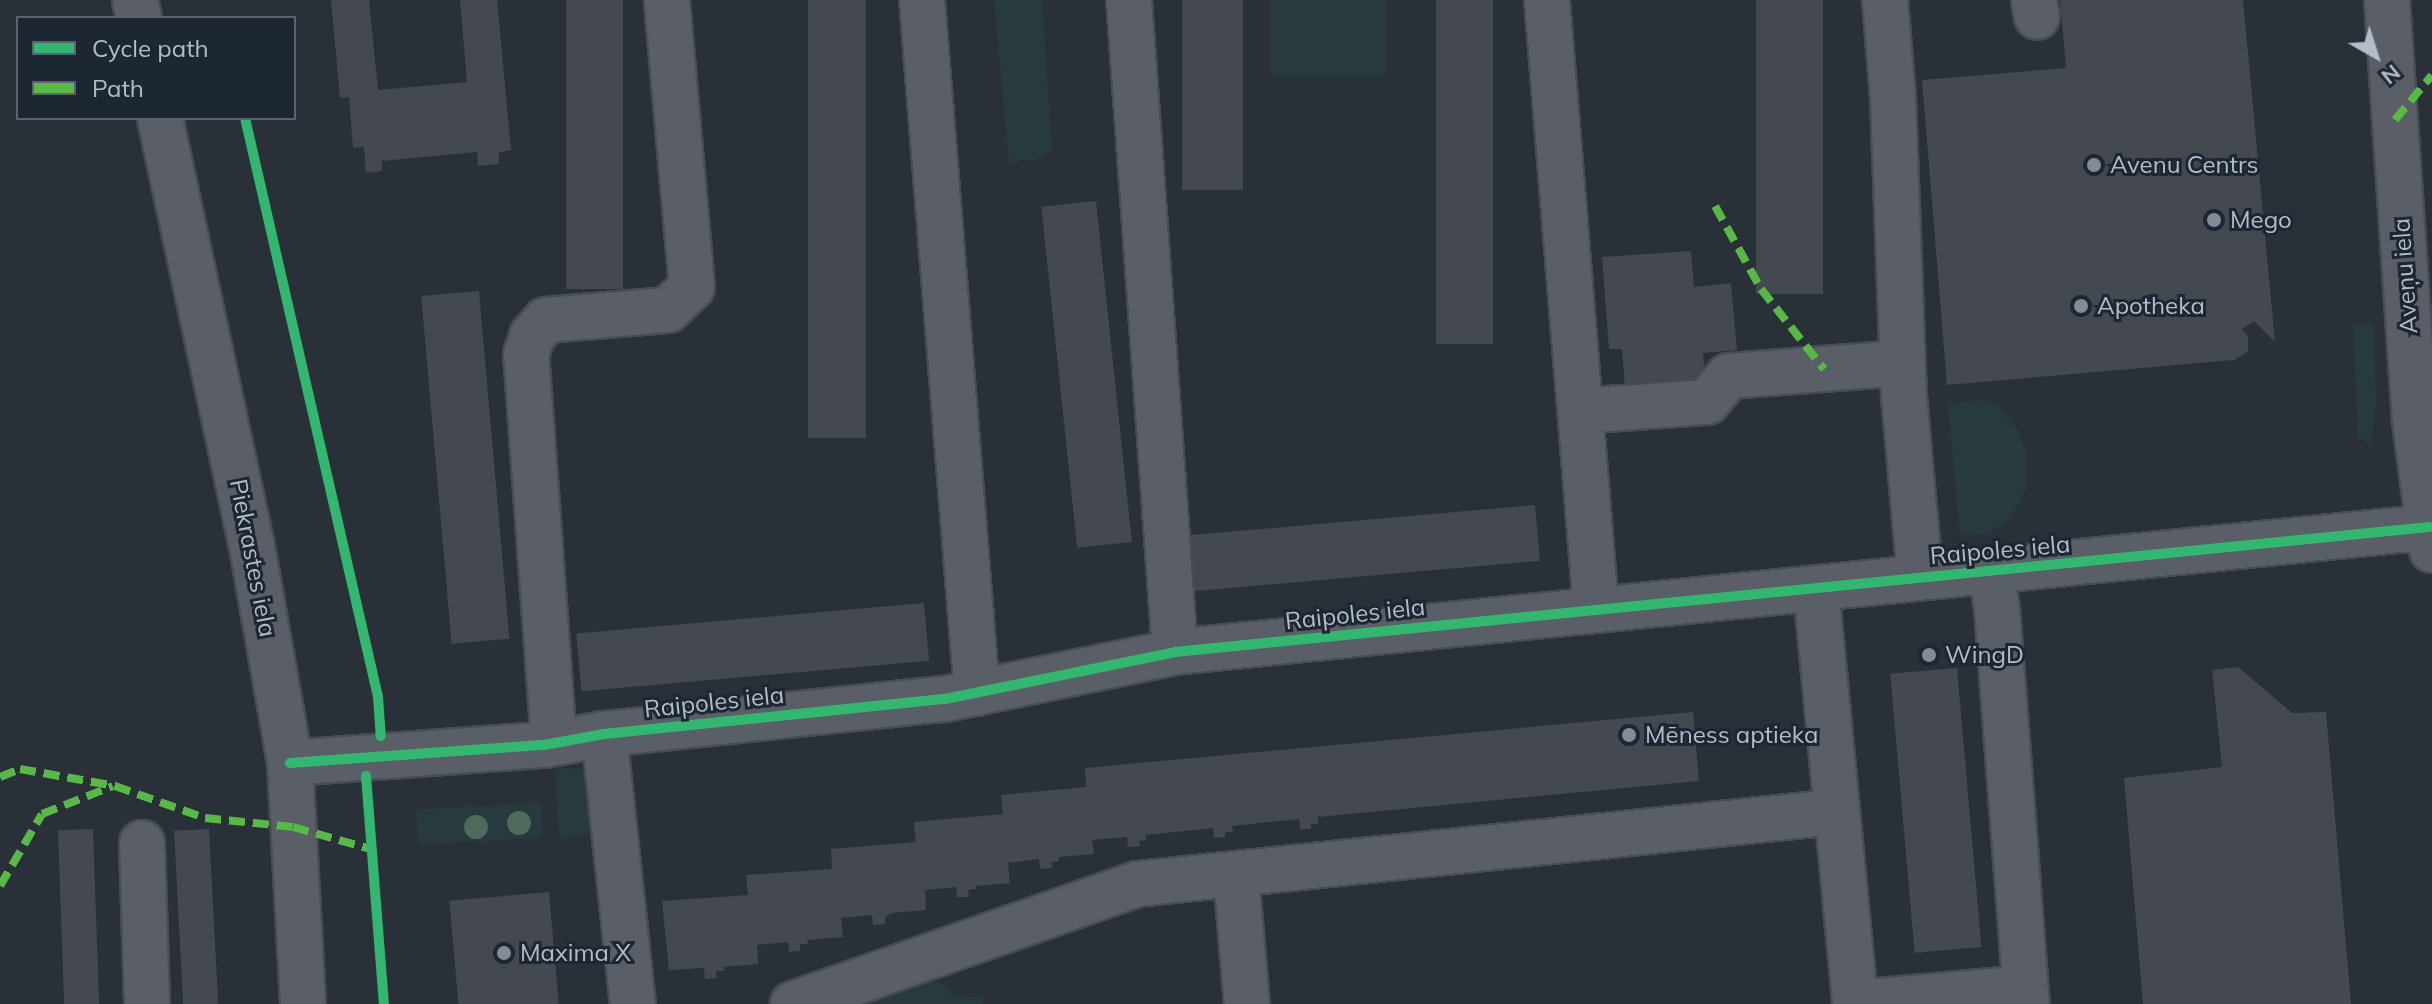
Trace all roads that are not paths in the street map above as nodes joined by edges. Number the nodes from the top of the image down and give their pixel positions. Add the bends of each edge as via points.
1 (667, 0) edge
2 (922, 0) edge
3 (1129, 0) edge
4 (1547, 0) edge
5 (1885, 0) edge
6 (2387, 0) edge
7 (160, 120) edge
8 (1903, 363) junction
9 (1580, 411) junction
10 (2423, 415) edge
11 (2430, 539) edge
12 (1991, 571) junction
13 (1920, 577) junction
14 (1816, 588) junction
15 (1596, 608) junction
16 (1175, 652) junction
17 (977, 693) junction
18 (604, 734) junction
19 (554, 743) junction
20 (290, 763) junction
21 (1835, 812) junction
22 (142, 843) dead end
23 (1236, 874) junction
24 (2026, 996) edge
25 (147, 1004) edge
26 (303, 1004) edge
27 (633, 1004) edge
28 (793, 1004) edge
29 (1247, 1004) edge
30 (1855, 1004) edge

1 - 19 street via 692,287 668,310 546,320 532,336 526,355
2 - 17 street
3 - 16 street
4 - 9 street
5 - 8 street
6 - 10 street, Aveņu iela
7 - 20 street, Piekrastes iela via 251,541
8 - 9 street via 1729,376 1707,402
8 - 13 street
9 - 15 street
10 - 11 street, Aveņu iela
11 - 12 street, Raipoles iela
12 - 13 street, Raipoles iela
12 - 24 street
13 - 14 street, Raipoles iela
14 - 15 street, Raipoles iela
14 - 21 street
15 - 16 street, Raipoles iela
16 - 17 street, Raipoles iela
17 - 18 street, Raipoles iela
18 - 19 street, Raipoles iela
18 - 27 street
19 - 20 street, Raipoles iela
20 - 26 street, Piekrastes iela
21 - 23 street
21 - 30 street
22 - 25 street
23 - 28 street via 1137,884
23 - 29 street
24 - 30 street

